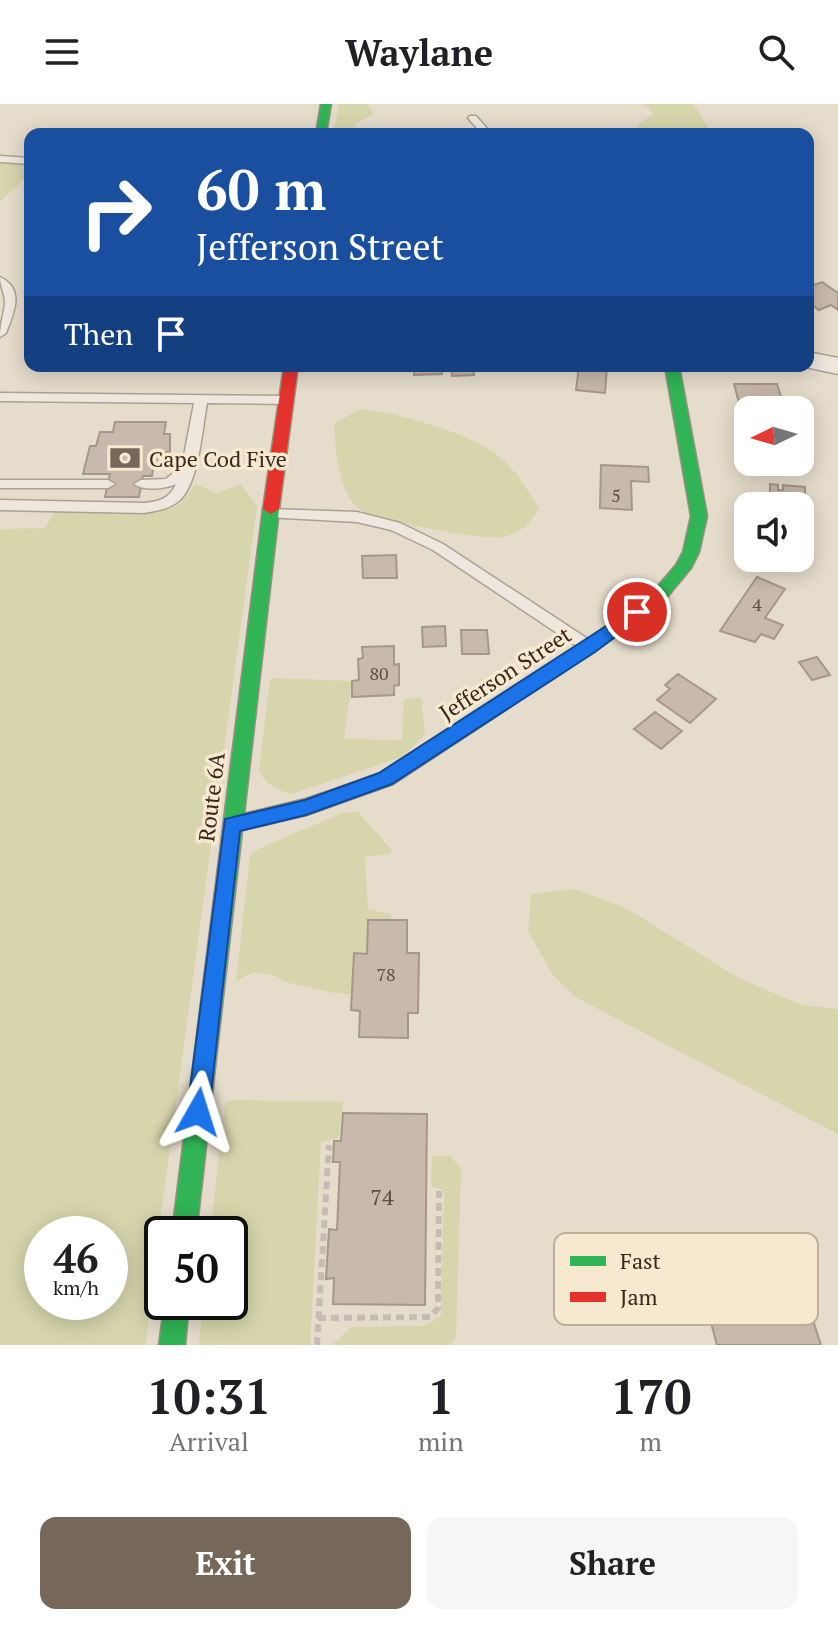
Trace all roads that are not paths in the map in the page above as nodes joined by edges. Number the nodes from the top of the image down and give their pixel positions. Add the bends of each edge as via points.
1 (326, 104) edge
2 (473, 118) dead end
3 (322, 128) edge
4 (482, 128) edge
5 (0, 159) edge
6 (24, 161) edge
7 (0, 280) edge
8 (0, 333) edge
9 (814, 361) edge
10 (838, 366) edge
11 (290, 372) edge
12 (673, 372) edge
13 (0, 397) edge
14 (201, 400) junction
15 (287, 400) junction
16 (187, 468) junction
17 (0, 484) edge
18 (108, 484) dead end
19 (141, 484) dead end
20 (0, 497) edge
21 (0, 505) edge
22 (270, 514) junction
23 (589, 647) junction
24 (231, 825) junction
25 (186, 1216) edge
26 (175, 1320) edge
27 (172, 1345) edge

1 - 3 main road
2 - 4 lane
5 - 6 lane
7 - 8 lane via 12,300
9 - 10 street
11 - 15 main road, Route 6A
12 - 23 main road, Jefferson Street via 698,498 691,552 657,598
13 - 14 lane
14 - 15 lane
14 - 16 lane
15 - 22 main road, Route 6A
16 - 19 lane via 169,483
16 - 20 lane via 169,491 150,499
16 - 21 lane via 178,493 153,508
17 - 18 lane
22 - 23 lane via 357,517 395,526 438,547
22 - 24 main road, Route 6A
23 - 24 main road, Jefferson Street via 386,779 306,807
24 - 25 main road, Route 6A
26 - 27 main road

